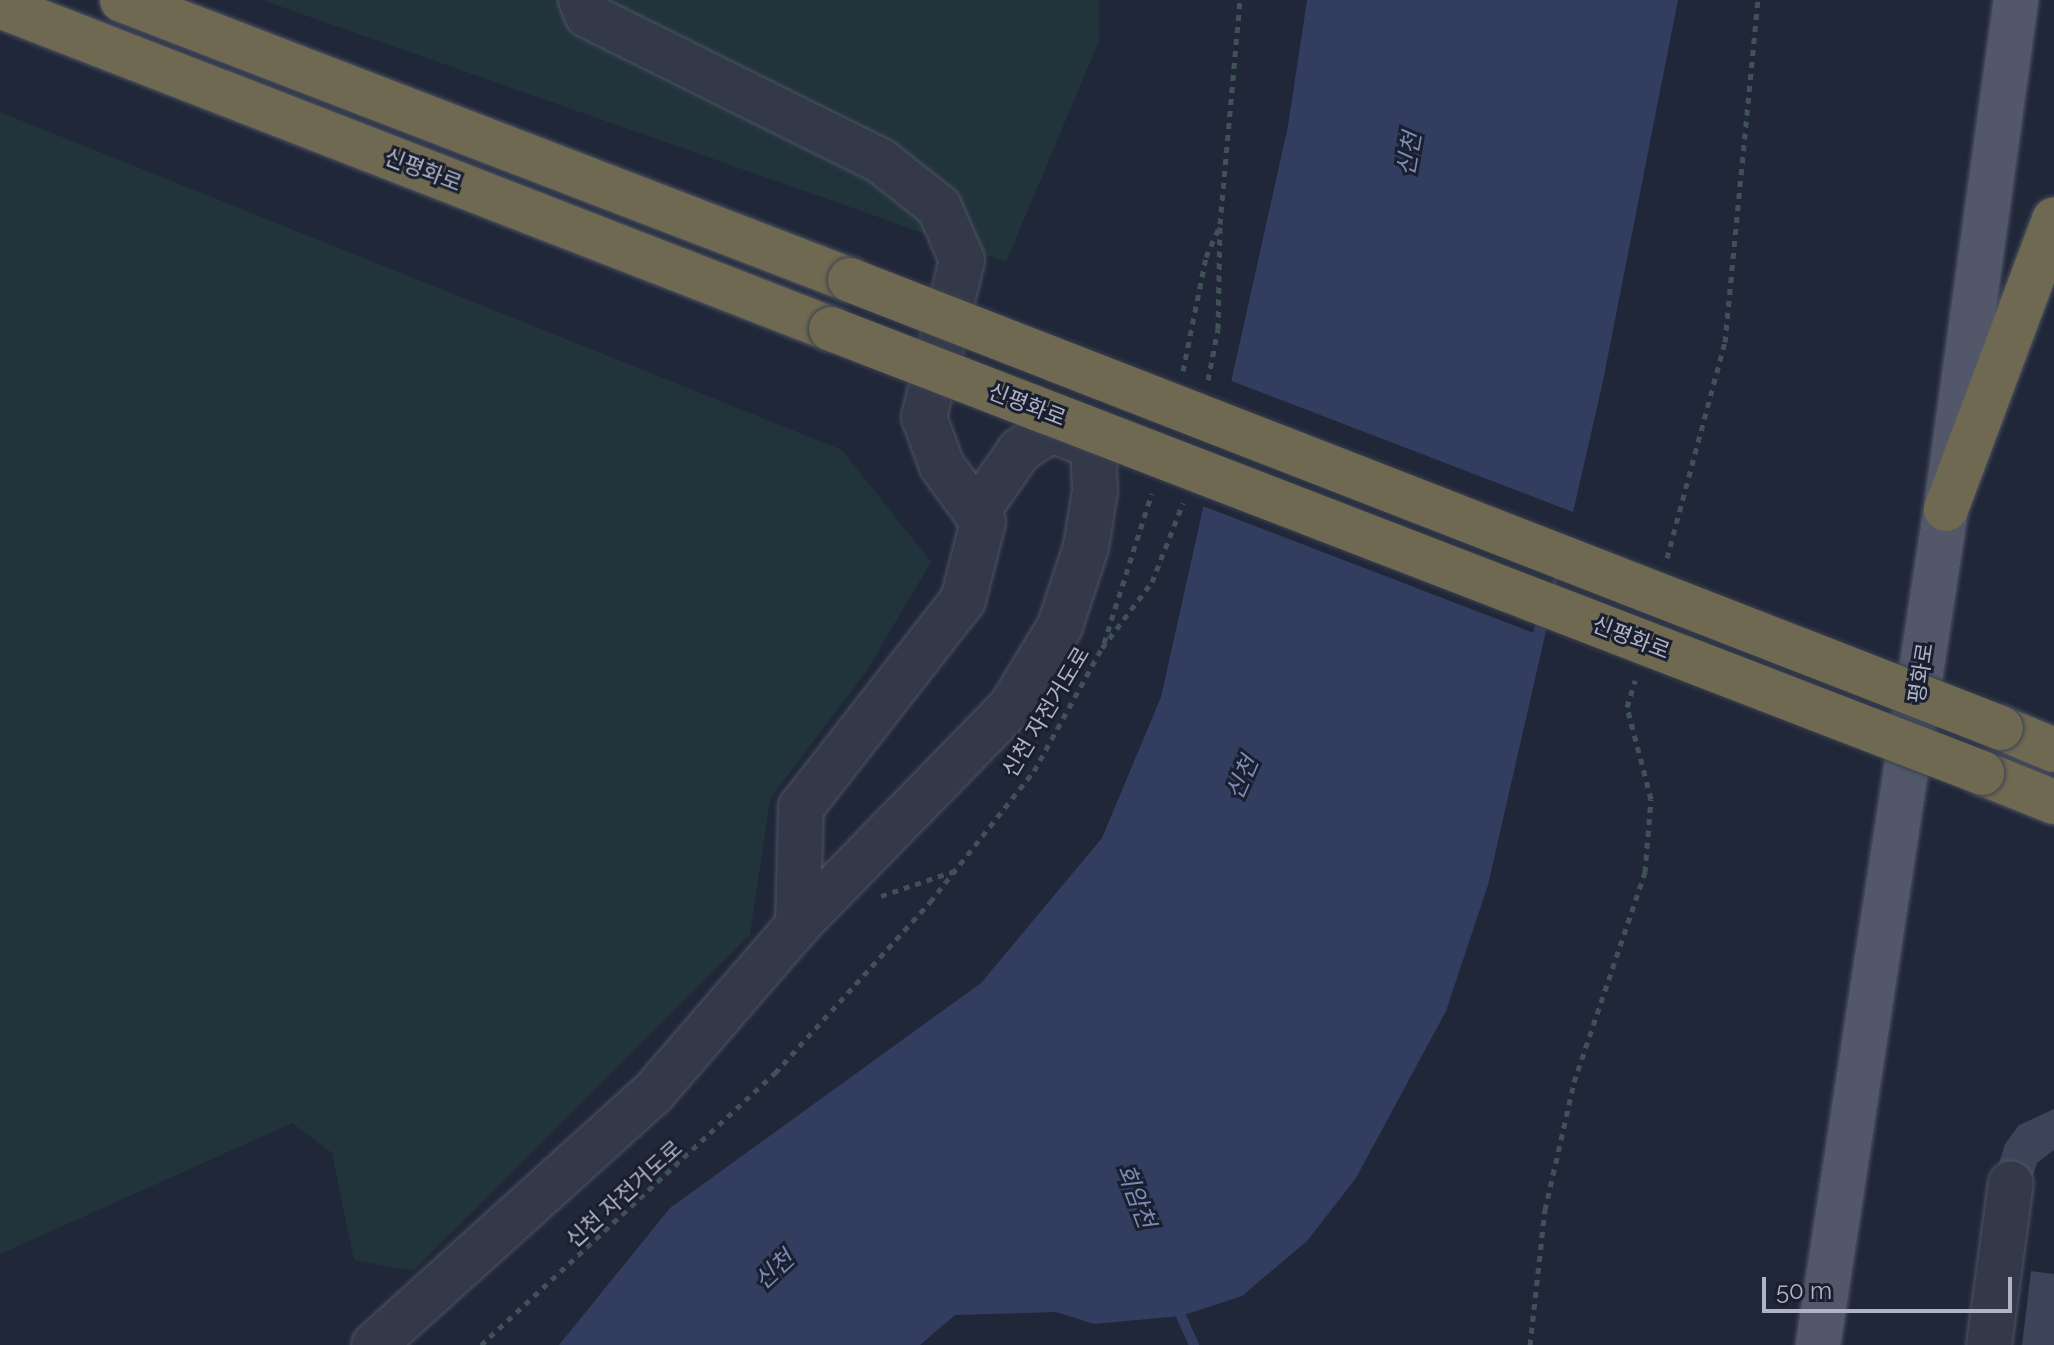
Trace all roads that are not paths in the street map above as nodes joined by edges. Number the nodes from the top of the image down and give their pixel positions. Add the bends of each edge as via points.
1 (122, 0) edge
2 (581, 0) edge
3 (2016, 0) edge
4 (0, 6) edge
5 (2054, 220) edge
6 (1946, 509) junction
7 (976, 513) junction
8 (2050, 748) edge
9 (2054, 802) edge
10 (798, 925) junction
11 (2011, 1183) dead end
12 (374, 1345) edge
13 (1818, 1345) edge
14 (1989, 1345) edge

1 - 8 highway, bridge
2 - 7 street via 587,15 600,22 881,161 939,207 962,260 924,417 942,466
3 - 6 main road, 평화로
4 - 9 highway, 신평화로, bridge
5 - 6 highway
6 - 13 main road, 평화로
7 - 10 street via 983,522 963,600 801,807
7 - 10 street via 1020,450 1051,430 1093,446 1095,491 1086,547 1060,626 1011,707
10 - 12 street via 653,1093
11 - 14 street

